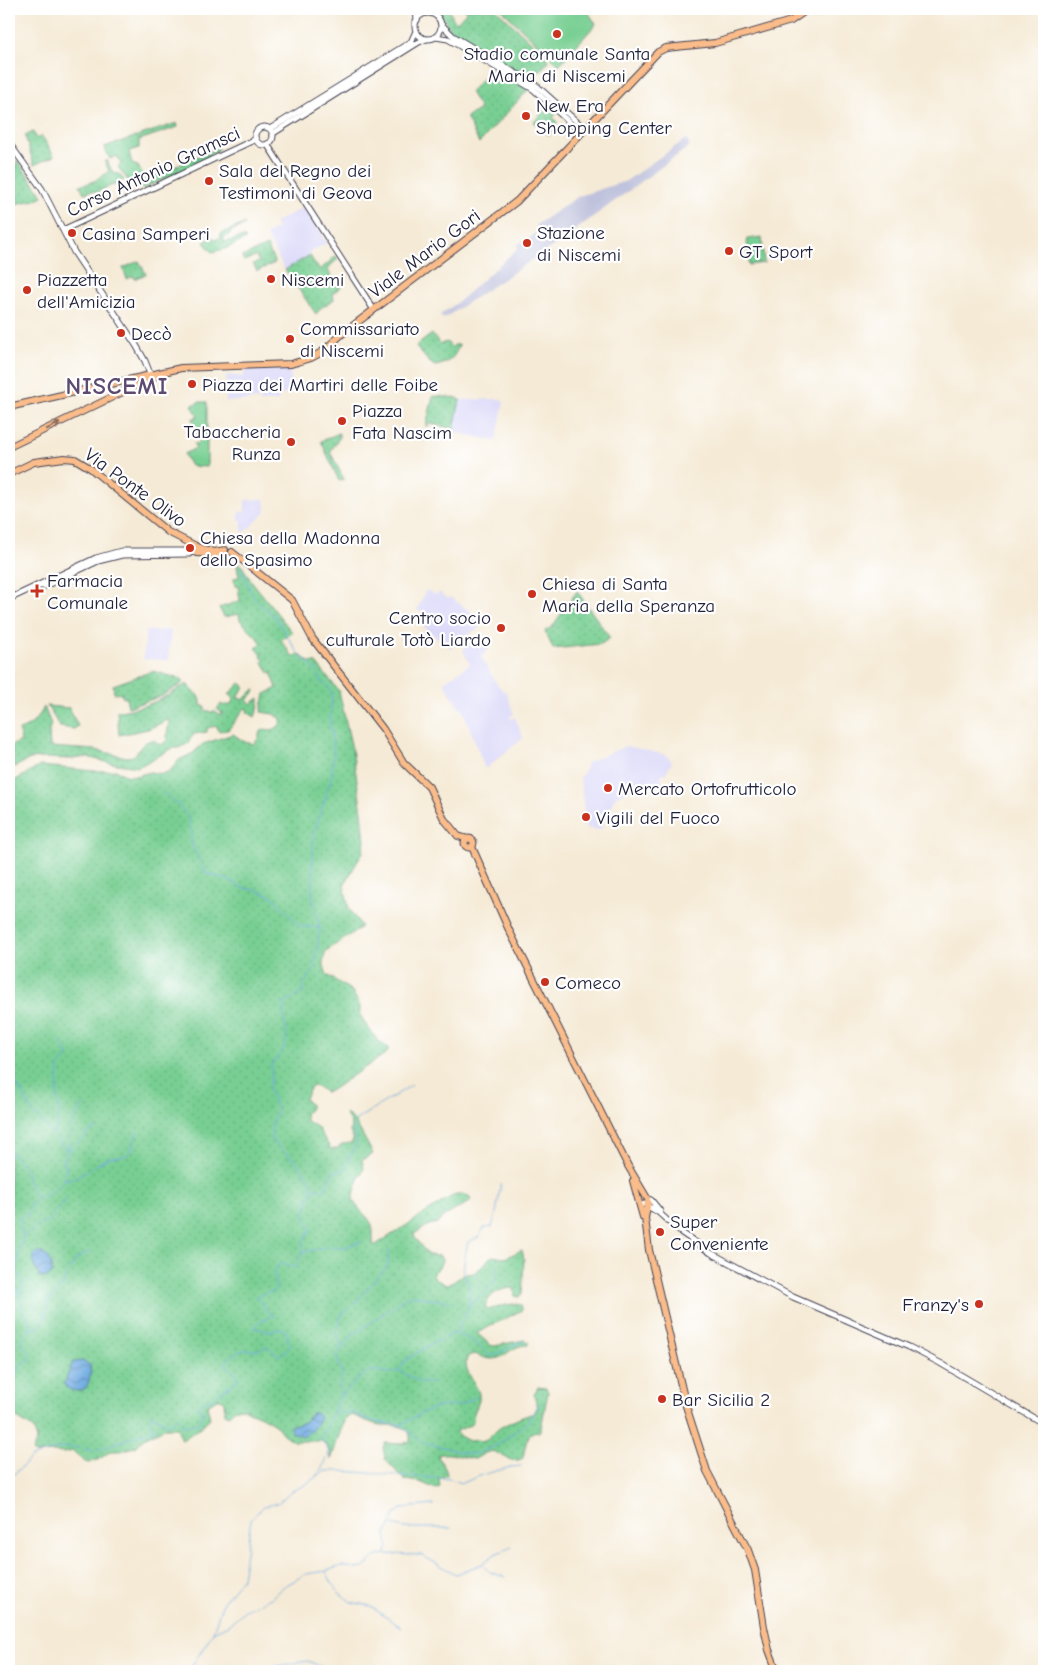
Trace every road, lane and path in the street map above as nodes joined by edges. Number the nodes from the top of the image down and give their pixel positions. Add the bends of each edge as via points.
1 (416, 9) edge
2 (421, 9) edge
3 (808, 9) edge
4 (427, 13) junction
5 (417, 20) junction
6 (442, 24) junction
7 (416, 31) junction
8 (436, 37) junction
9 (427, 40) junction
10 (271, 131) junction
11 (583, 131) junction
12 (256, 139) junction
13 (9, 143) edge
14 (269, 143) junction
15 (63, 230) junction
16 (374, 310) junction
17 (168, 370) junction
18 (150, 374) junction
19 (143, 379) junction
20 (9, 407) edge
21 (9, 447) edge
22 (9, 474) edge
23 (198, 550) junction
24 (9, 599) edge
25 (645, 1202) junction
26 (1044, 1424) edge
27 (777, 1671) edge

1 - 5 street
2 - 4 street
3 - 11 main road, Viale Mario Gori via 791,22 715,43 666,48 658,52
4 - 5 street
4 - 6 street via 435,14
5 - 7 street
6 - 8 street
6 - 11 street via 452,36 537,86
7 - 9 street
7 - 10 street via 411,42
8 - 9 street
8 - 11 street via 448,38 533,89
9 - 10 street
10 - 12 street via 259,128
10 - 14 street
11 - 16 main road, Viale Mario Gori via 517,202
12 - 14 street via 259,143
12 - 15 street, Corso Antonio Gramsci
13 - 15 street via 48,198
14 - 16 street
15 - 18 street via 74,252 136,345
16 - 17 main road, Viale Mario Gori via 322,352 299,362
17 - 18 main road, Viale Mario Gori
17 - 19 main road
18 - 19 main road, Viale Mario Gori
19 - 20 main road, Viale Mario Gori
21 -> 19 main road
22 - 23 main road, Via Ponte Olivo via 34,462 79,460 168,532
23 - 24 street via 122,555 98,561
23 - 25 main road, Via Ponte Olivo via 228,553 295,604 312,638 384,729 404,763 429,787 454,835 468,845 483,871 509,930
25 - 26 street via 710,1253 793,1297 909,1347
25 - 27 main road via 651,1259 686,1406 707,1470 755,1570 764,1627

